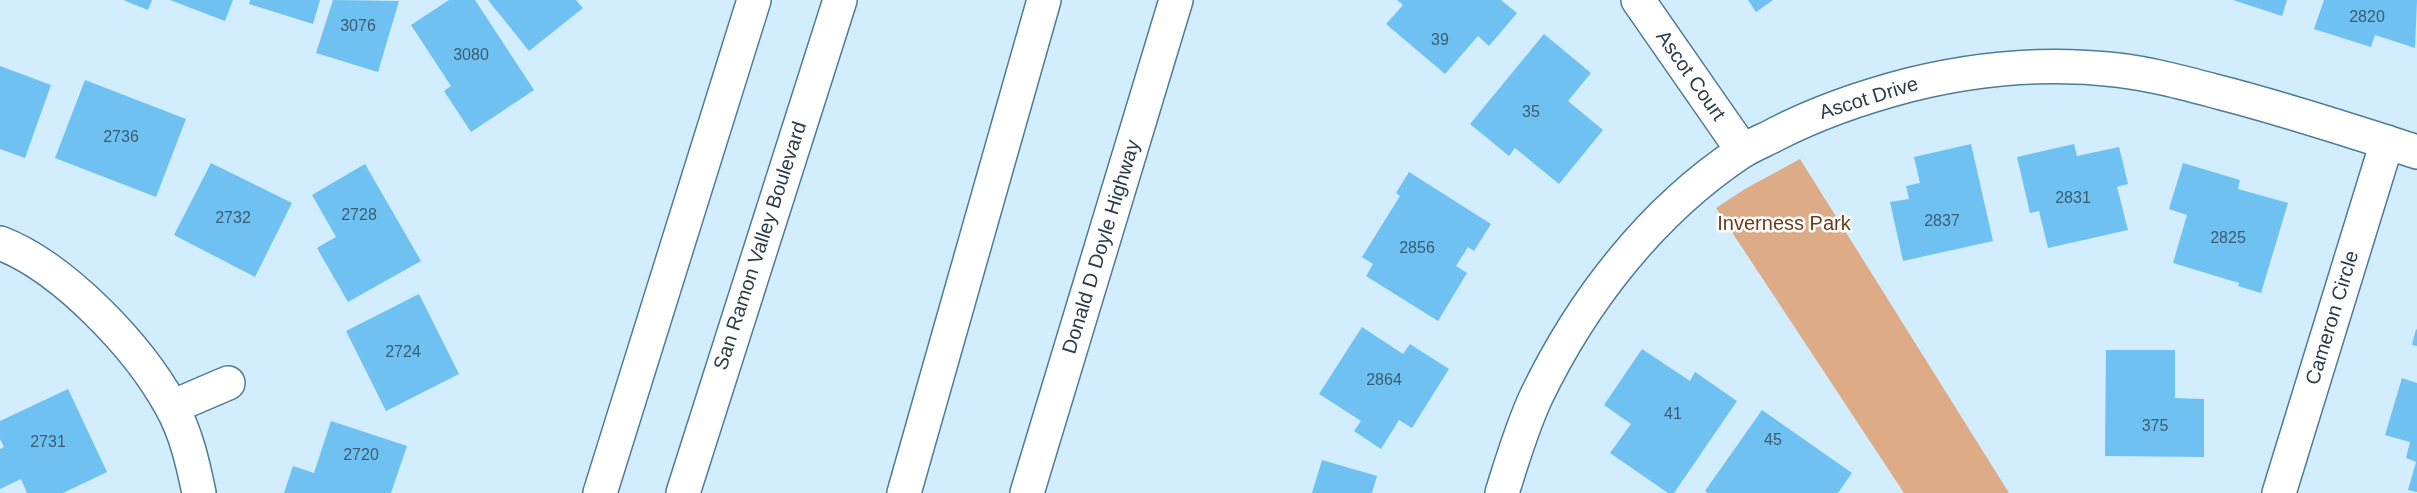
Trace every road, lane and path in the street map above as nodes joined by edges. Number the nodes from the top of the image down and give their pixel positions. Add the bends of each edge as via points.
1 (754, 0) edge
2 (840, 0) edge
3 (1044, 0) edge
4 (1176, 0) edge
5 (1638, 0) edge
6 (2402, 147) edge
7 (1743, 151) junction
8 (0, 243) edge
9 (228, 383) dead end
10 (172, 407) junction
11 (200, 493) edge
12 (600, 493) edge
13 (683, 493) edge
14 (904, 493) edge
15 (1027, 493) edge
16 (1502, 493) edge
17 (2279, 493) edge

1 - 12 main road
2 - 13 main road, San Ramon Valley Boulevard
3 - 14 main road
4 - 15 main road, Donald D Doyle Highway
5 - 7 main road, Ascot Court
6 - 7 main road, Ascot Drive via 2290,110 2183,83 2118,70 2052,66 1991,69 1869,96 1810,117
6 - 17 main road, Cameron Circle
7 - 16 main road, Ascot Drive via 1650,230 1605,281 1561,349 1535,400
8 - 10 main road via 45,269 82,298 147,368
9 - 10 main road
10 - 11 main road via 190,452

